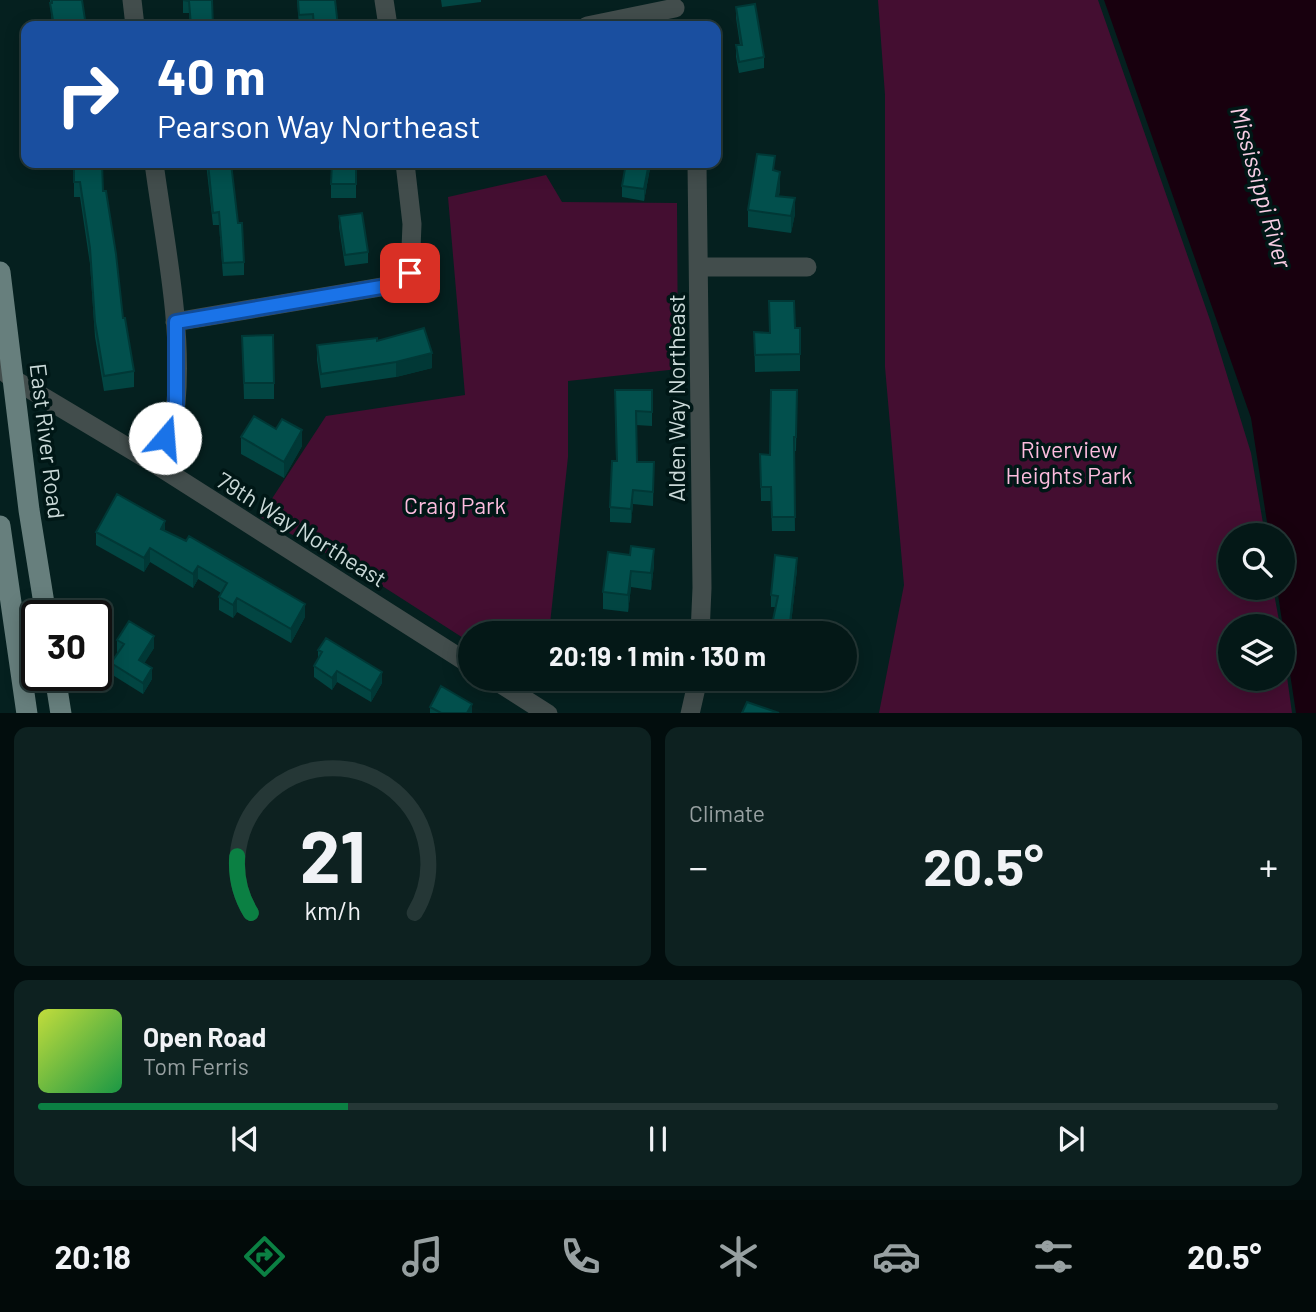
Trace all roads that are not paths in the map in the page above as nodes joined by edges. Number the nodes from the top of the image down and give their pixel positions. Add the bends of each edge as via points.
1 (132, 0) edge
2 (384, 0) edge
3 (676, 11) edge
4 (134, 21) edge
5 (387, 21) edge
6 (617, 21) edge
7 (155, 168) edge
8 (406, 168) edge
9 (697, 168) edge
10 (699, 267) junction
11 (807, 267) dead end
12 (0, 272) edge
13 (176, 322) junction
14 (7, 373) edge
15 (152, 462) junction
16 (0, 526) edge
17 (43, 600) edge
18 (701, 621) edge
19 (458, 657) edge
20 (57, 691) edge
21 (505, 691) edge
22 (695, 691) edge
23 (520, 706) edge
24 (27, 713) edge
25 (61, 713) edge
26 (548, 713) edge
27 (690, 713) edge

1 - 4 street
2 - 5 street
3 - 6 street
7 - 13 street
8 - 13 street via 412,224 410,273 387,286
9 - 10 street, Alden Way Northeast
10 - 11 street
10 - 18 street, Alden Way Northeast
12 - 14 main road, East River Road
13 - 15 street via 176,405
14 - 15 street, 79th Way Northeast
14 - 17 main road, East River Road
15 - 19 street, 79th Way Northeast
16 - 24 main road
20 - 25 main road
21 - 23 street
22 - 27 street
23 - 26 street

